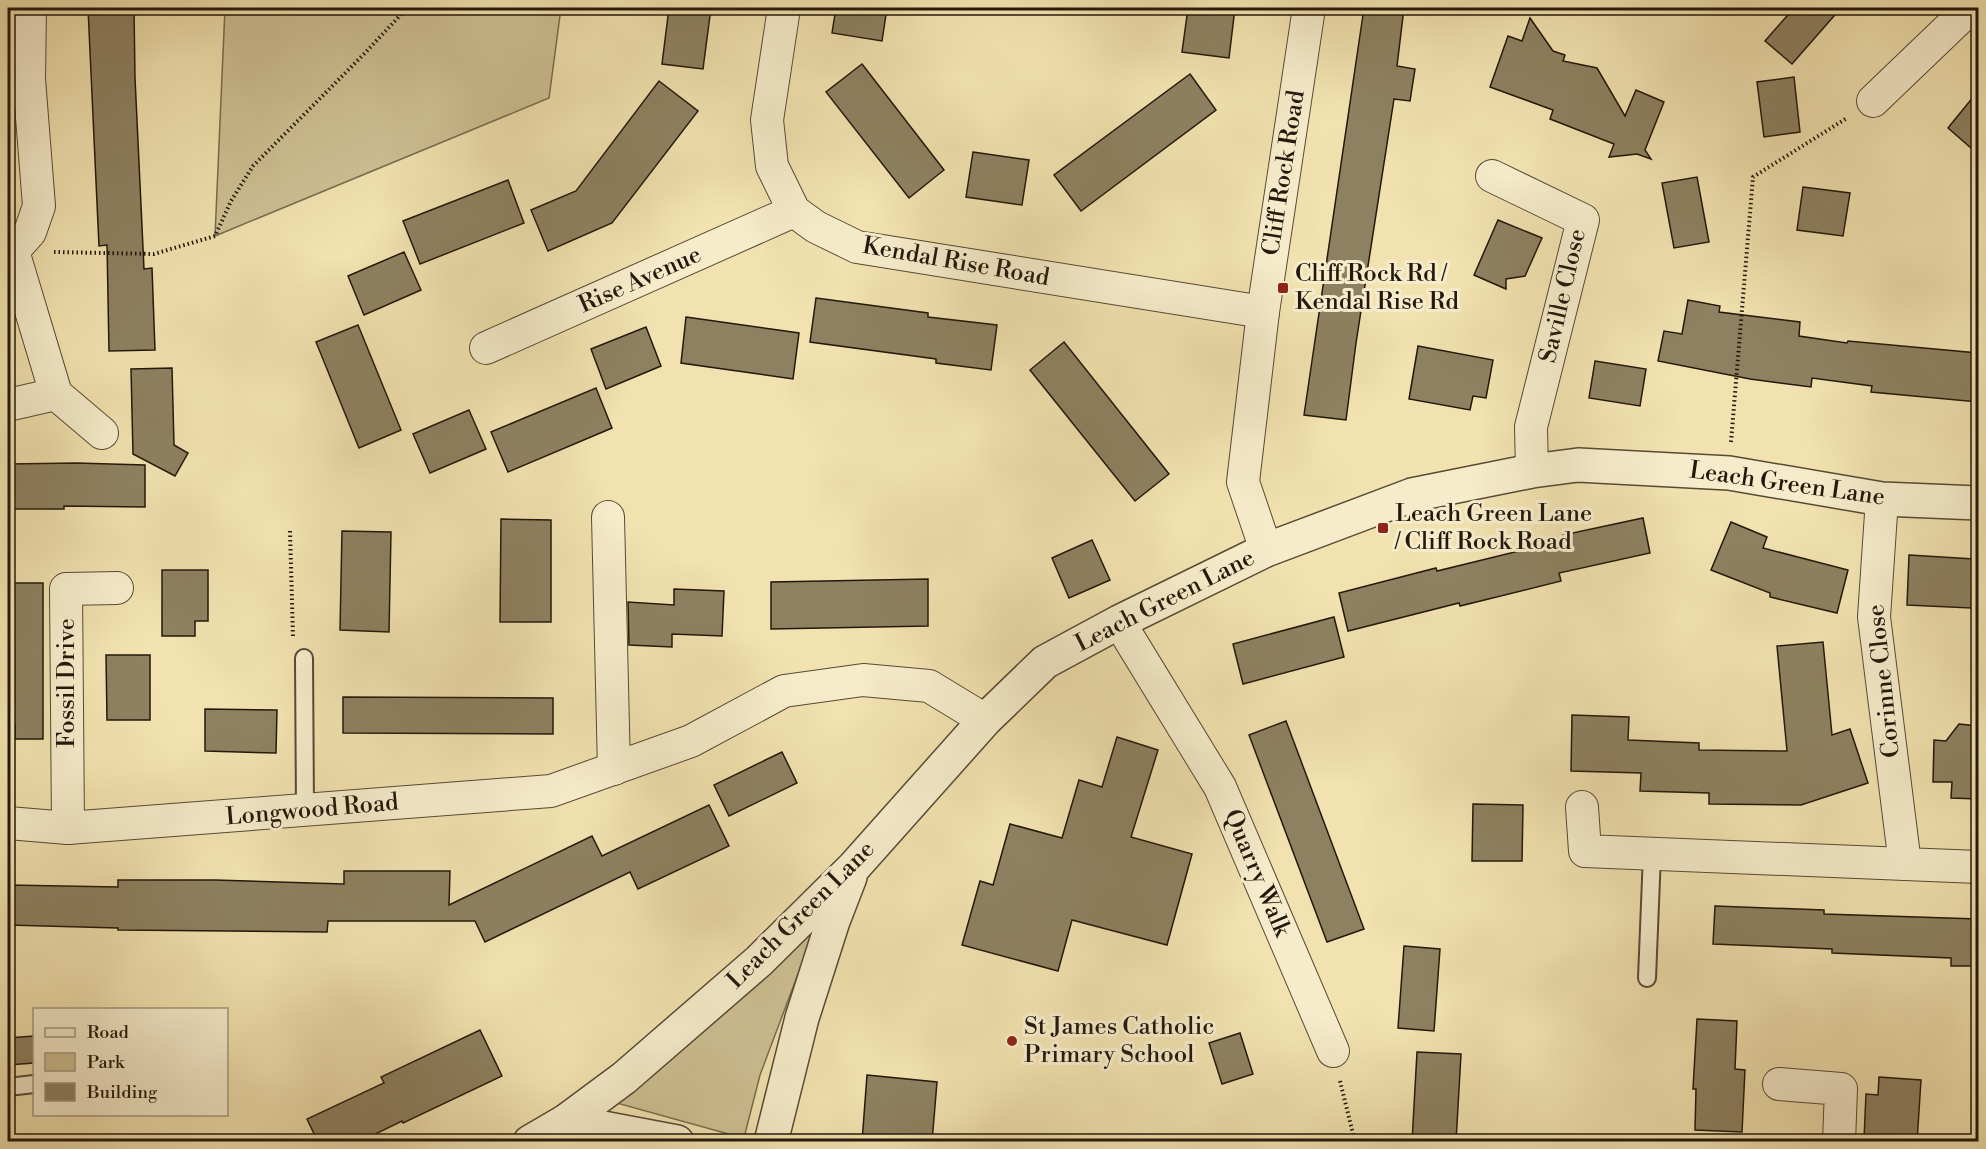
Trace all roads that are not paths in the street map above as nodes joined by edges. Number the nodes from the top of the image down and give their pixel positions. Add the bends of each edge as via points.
1 (30, 8) edge
2 (784, 8) edge
3 (1310, 8) edge
4 (1970, 8) edge
5 (1873, 101) road end
6 (1492, 176) dead end
7 (794, 211) junction
8 (10, 253) edge
9 (1263, 312) junction
10 (486, 348) dead end
11 (56, 394) junction
12 (8, 405) edge
13 (102, 433) dead end
14 (1532, 471) junction
15 (1882, 499) junction
16 (1978, 502) edge
17 (608, 517) dead end
18 (1266, 550) junction
19 (117, 588) dead end
20 (1119, 622) junction
21 (304, 658) road end
22 (984, 720) junction
23 (614, 769) junction
24 (1582, 807) dead end
25 (305, 810) junction
26 (8, 823) edge
27 (68, 828) junction
28 (1652, 854) junction
29 (1905, 864) junction
30 (854, 867) junction
31 (1978, 867) edge
32 (1647, 978) dead end
33 (1333, 1051) road end
34 (33, 1084) edge
35 (1779, 1084) dead end
36 (8, 1087) edge
37 (566, 1121) junction
38 (530, 1142) edge
39 (677, 1142) edge
40 (771, 1142) edge
41 (1839, 1142) edge

1 - 8 street via 28,79 39,206 30,232
2 - 7 street, Kendal Rise Road via 767,120 772,166
3 - 9 street, Cliff Rock Road
4 - 5 street
6 - 14 street, Saville Close via 1583,220 1531,427
7 - 9 street, Kendal Rise Road via 857,247
7 - 10 street, Rise Avenue
8 - 11 street
9 - 18 street, Cliff Rock Road via 1243,482
11 - 12 street
11 - 13 street
14 - 15 street, Leach Green Lane via 1578,465 1729,472
14 - 18 street, Leach Green Lane via 1412,495
15 - 16 street, Leach Green Lane
15 - 29 street, Corinne Close via 1874,616
17 - 23 street
18 - 20 street, Leach Green Lane
19 - 27 street, Fossil Drive via 66,589
20 - 22 street, Leach Green Lane via 1045,662
20 - 33 street, Quarry Walk via 1220,787
21 - 25 lane
22 - 23 street, Longwood Road via 929,686 851,681 784,691 691,741
22 - 30 street, Leach Green Lane
23 - 25 street, Longwood Road via 551,791
24 - 28 street via 1585,851
25 - 27 street, Longwood Road
26 - 27 street, Longwood Road
28 - 29 street
28 - 32 lane
29 - 31 street
30 - 37 street, Leach Green Lane via 759,961 624,1078
30 - 40 street via 802,1018
34 - 36 lane
35 - 41 street via 1841,1089
37 - 38 street, Leach Green Lane
37 - 39 street

